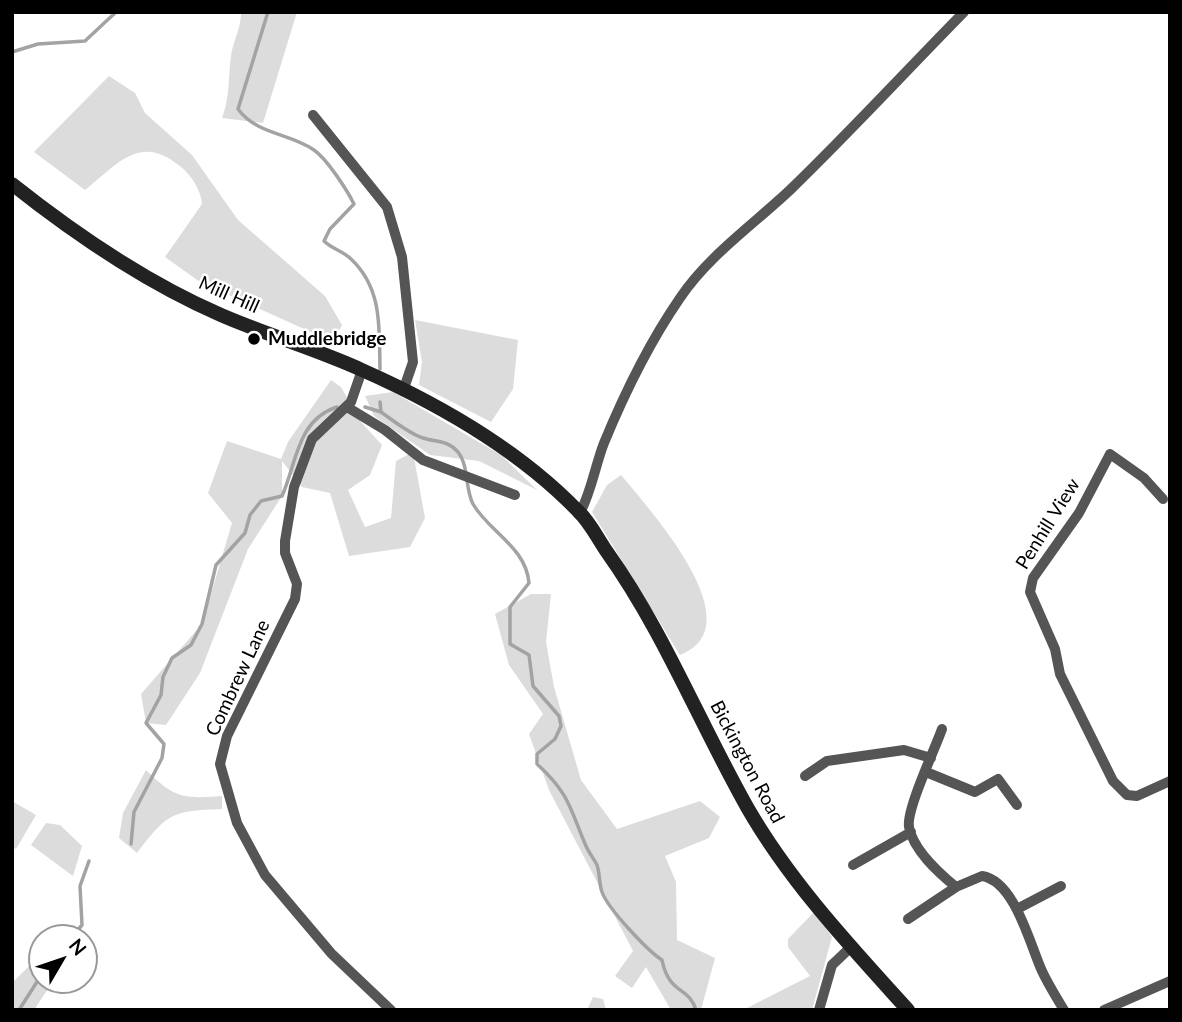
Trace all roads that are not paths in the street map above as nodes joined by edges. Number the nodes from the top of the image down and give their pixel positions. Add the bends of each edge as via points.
1 (964, 12) edge
2 (313, 115) dead end
3 (12, 184) edge
4 (362, 370) junction
5 (403, 391) junction
6 (347, 407) junction
7 (514, 495) dead end
8 (1163, 499) dead end
9 (580, 513) junction
10 (942, 729) dead end
11 (931, 758) junction
12 (926, 772) junction
13 (805, 776) dead end
14 (1170, 781) edge
15 (1017, 804) dead end
16 (911, 832) junction
17 (853, 865) dead end
18 (1061, 886) dead end
19 (956, 887) junction
20 (1017, 909) junction
21 (908, 919) dead end
22 (852, 947) junction
23 (1168, 986) edge
24 (391, 1010) edge
25 (819, 1010) edge
26 (908, 1010) edge
27 (1064, 1010) edge
28 (1104, 1010) edge

1 - 9 street via 853,129 682,295 638,366
2 - 5 street via 387,207 402,257 413,362
3 - 4 main road, Mill Hill via 152,279 219,314
4 - 5 main road, Mill Hill
4 - 6 street, Combrew Lane
5 - 9 main road, Mill Hill via 471,425 512,453
6 - 7 street via 424,460
6 - 24 street, Combrew Lane via 312,439 294,487 285,541 297,592 227,736 220,764 237,823 265,875 331,953
8 - 14 street, Penhill View via 1144,478 1110,454 1079,513 1032,578 1030,592 1055,649 1060,674 1113,781 1127,795 1137,796
9 - 22 main road, Bickington Road via 635,590 777,856
10 - 11 street
11 - 12 street
11 - 13 street via 904,750 827,761
12 - 15 street via 975,792 998,779
12 - 16 street via 909,817
16 - 17 street
16 - 19 street via 937,872
18 - 20 street
19 - 20 street via 989,877
19 - 21 street
20 - 27 street via 1042,972
22 - 25 street via 832,965
22 - 26 main road, Bickington Road
23 - 28 street

